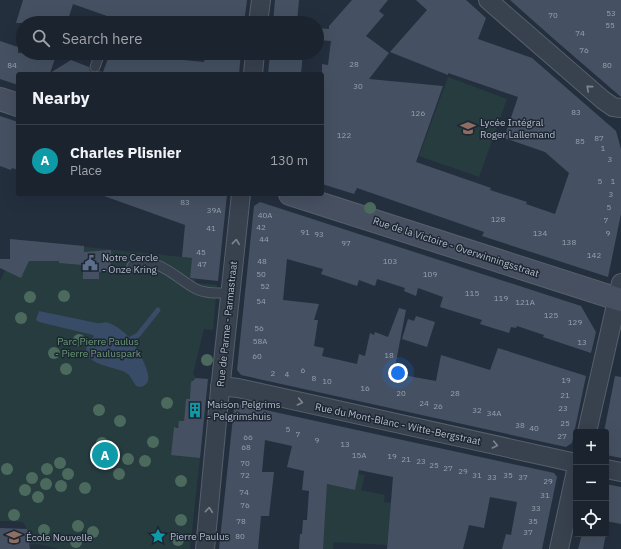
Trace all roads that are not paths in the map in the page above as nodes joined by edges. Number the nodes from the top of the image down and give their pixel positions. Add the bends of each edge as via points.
1 (261, 0) edge
2 (488, 0) edge
3 (259, 16) edge
4 (98, 60) edge
5 (254, 60) edge
6 (95, 68) dead end
7 (253, 72) edge
8 (0, 99) edge
9 (16, 104) edge
10 (621, 108) edge
11 (241, 196) edge
12 (297, 196) edge
13 (132, 266) dead end
14 (230, 293) junction
15 (620, 294) edge
16 (220, 386) junction
17 (588, 429) edge
18 (573, 462) edge
19 (609, 470) edge
20 (621, 472) edge
21 (573, 485) edge
22 (205, 549) edge
23 (559, 549) edge

1 - 3 street
10 -> 2 street via 613,107 603,100
4 - 6 lane
5 - 7 street
8 - 9 street
14 -> 11 street, Rue de Parme - Parmastraat
12 - 15 street, Rue de la Victoire - Overwinningsstraat
13 - 14 lane via 143,262 153,263 197,289
14 - 16 street, Rue de Parme - Parmastraat
15 - 17 street
16 -> 18 street, Rue du Mont-Blanc - Witte-Bergstraat
22 -> 16 street, Rue de Parme - Parmastraat
19 - 20 street
21 - 23 street

